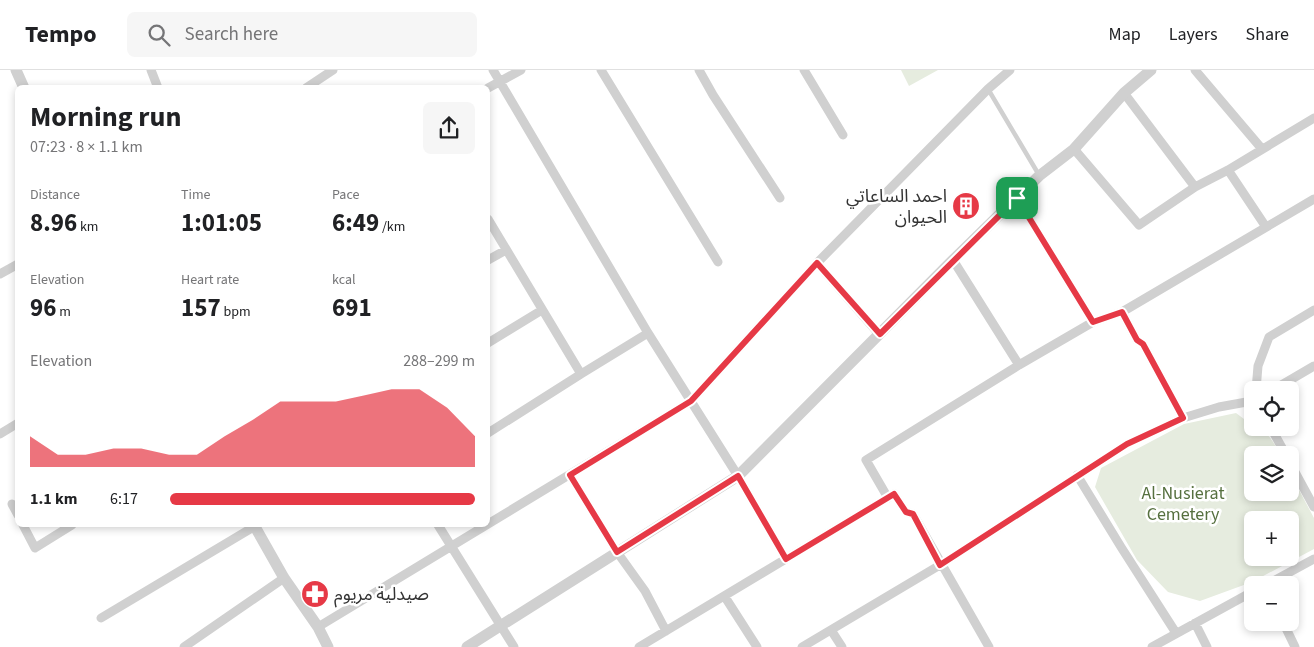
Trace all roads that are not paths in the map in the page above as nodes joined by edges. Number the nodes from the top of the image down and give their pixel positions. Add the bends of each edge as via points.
1 (16, 70) edge
2 (150, 70) edge
3 (333, 70) edge
4 (493, 70) edge
5 (521, 70) edge
6 (601, 70) edge
7 (699, 70) edge
8 (804, 70) edge
9 (1010, 70) edge
10 (1151, 70) edge
11 (1195, 70) edge
12 (499, 82) junction
13 (23, 85) edge
14 (157, 85) edge
15 (310, 85) edge
16 (490, 87) edge
17 (988, 90) junction
18 (1124, 93) junction
19 (1314, 118) edge
20 (843, 135) dead end
21 (1074, 149) junction
22 (1262, 149) junction
23 (1228, 170) junction
24 (1039, 176) junction
25 (1195, 188) junction
26 (780, 198) dead end
27 (1017, 198) junction
28 (1314, 199) edge
29 (490, 222) edge
30 (1266, 227) junction
31 (506, 250) junction
32 (490, 259) edge
33 (953, 260) junction
34 (718, 262) dead end
35 (817, 263) junction
36 (15, 266) edge
37 (0, 274) edge
38 (542, 310) junction
39 (1314, 310) edge
40 (1122, 312) junction
41 (1093, 322) junction
42 (648, 333) junction
43 (880, 334) junction
44 (490, 342) edge
45 (1020, 365) junction
46 (1314, 366) edge
47 (581, 374) junction
48 (1257, 381) edge
49 (1288, 381) edge
50 (691, 401) junction
51 (1244, 402) edge
52 (1183, 418) junction
53 (15, 425) edge
54 (490, 432) edge
55 (0, 434) edge
56 (570, 475) junction
57 (1077, 475) junction
58 (738, 476) junction
59 (1299, 480) edge
60 (888, 498) junction
61 (12, 504) dead end
62 (1314, 507) edge
63 (15, 510) edge
64 (490, 523) edge
65 (24, 527) edge
66 (69, 527) edge
67 (253, 527) edge
68 (256, 527) edge
69 (439, 527) edge
70 (484, 527) edge
71 (451, 547) junction
72 (617, 552) junction
73 (786, 559) junction
74 (1314, 559) edge
75 (940, 565) junction
76 (1283, 576) edge
77 (284, 578) junction
78 (1244, 596) edge
79 (725, 597) junction
80 (101, 618) dead end
81 (1195, 623) junction
82 (501, 625) junction
83 (318, 628) junction
84 (831, 630) junction
85 (666, 631) junction
86 (1287, 631) edge
87 (1176, 633) junction
88 (184, 647) edge
89 (328, 647) edge
90 (467, 647) edge
91 (514, 647) edge
92 (639, 647) edge
93 (757, 647) edge
94 (802, 647) edge
95 (842, 647) edge
96 (989, 647) edge
97 (1152, 647) edge
98 (1207, 647) edge
99 (1294, 647) edge

1 - 13 street
2 - 14 street
3 - 15 street
4 - 12 street
5 - 12 street
6 - 34 street
7 - 26 street
8 - 20 street
9 - 17 street
10 - 18 street
11 - 22 street
12 - 16 street
12 - 42 street
17 - 24 lane
17 - 35 street
18 - 21 street
18 - 25 street
19 - 22 street
21 - 24 street
21 - 25 street via 1139,226
22 - 23 street
23 - 25 street
23 - 30 street
24 - 27 street
27 - 33 street
27 - 41 street
28 - 30 street
29 - 31 street
30 - 40 street
31 - 32 street
31 - 38 street
33 - 43 street
33 - 45 street
35 - 43 street
35 - 50 street
36 - 37 street
38 - 44 street
38 - 47 street
39 - 48 street via 1269,337 1258,366
40 - 41 street
40 - 52 street
41 - 45 street
42 - 47 street
42 - 50 street
43 - 58 street
45 - 60 street via 866,460
46 - 49 street
47 - 54 street
50 - 56 street
50 - 58 street
51 - 52 street
52 - 57 street via 1127,444
53 - 55 street
56 - 64 street
56 - 72 street
57 - 75 street
57 - 87 street
58 - 72 street
58 - 73 street
59 - 62 street
60 - 73 street
60 - 75 street via 894,494 906,512 913,514
61 - 63 street
65 - 66 street via 35,548
67 - 80 street
68 - 77 street
69 - 71 street
70 - 71 street
71 - 82 street
71 - 83 street
72 - 82 street
72 - 85 street via 645,591
73 - 79 street
74 - 76 street
75 - 84 street
75 - 96 street
77 - 83 street
77 - 88 street
78 - 81 street
79 - 85 street
79 - 93 street
81 - 87 street
81 - 98 street
82 - 90 street
82 - 91 street
83 - 89 street
84 - 94 street
84 - 95 street
85 - 92 street
86 - 99 street
87 - 97 street

